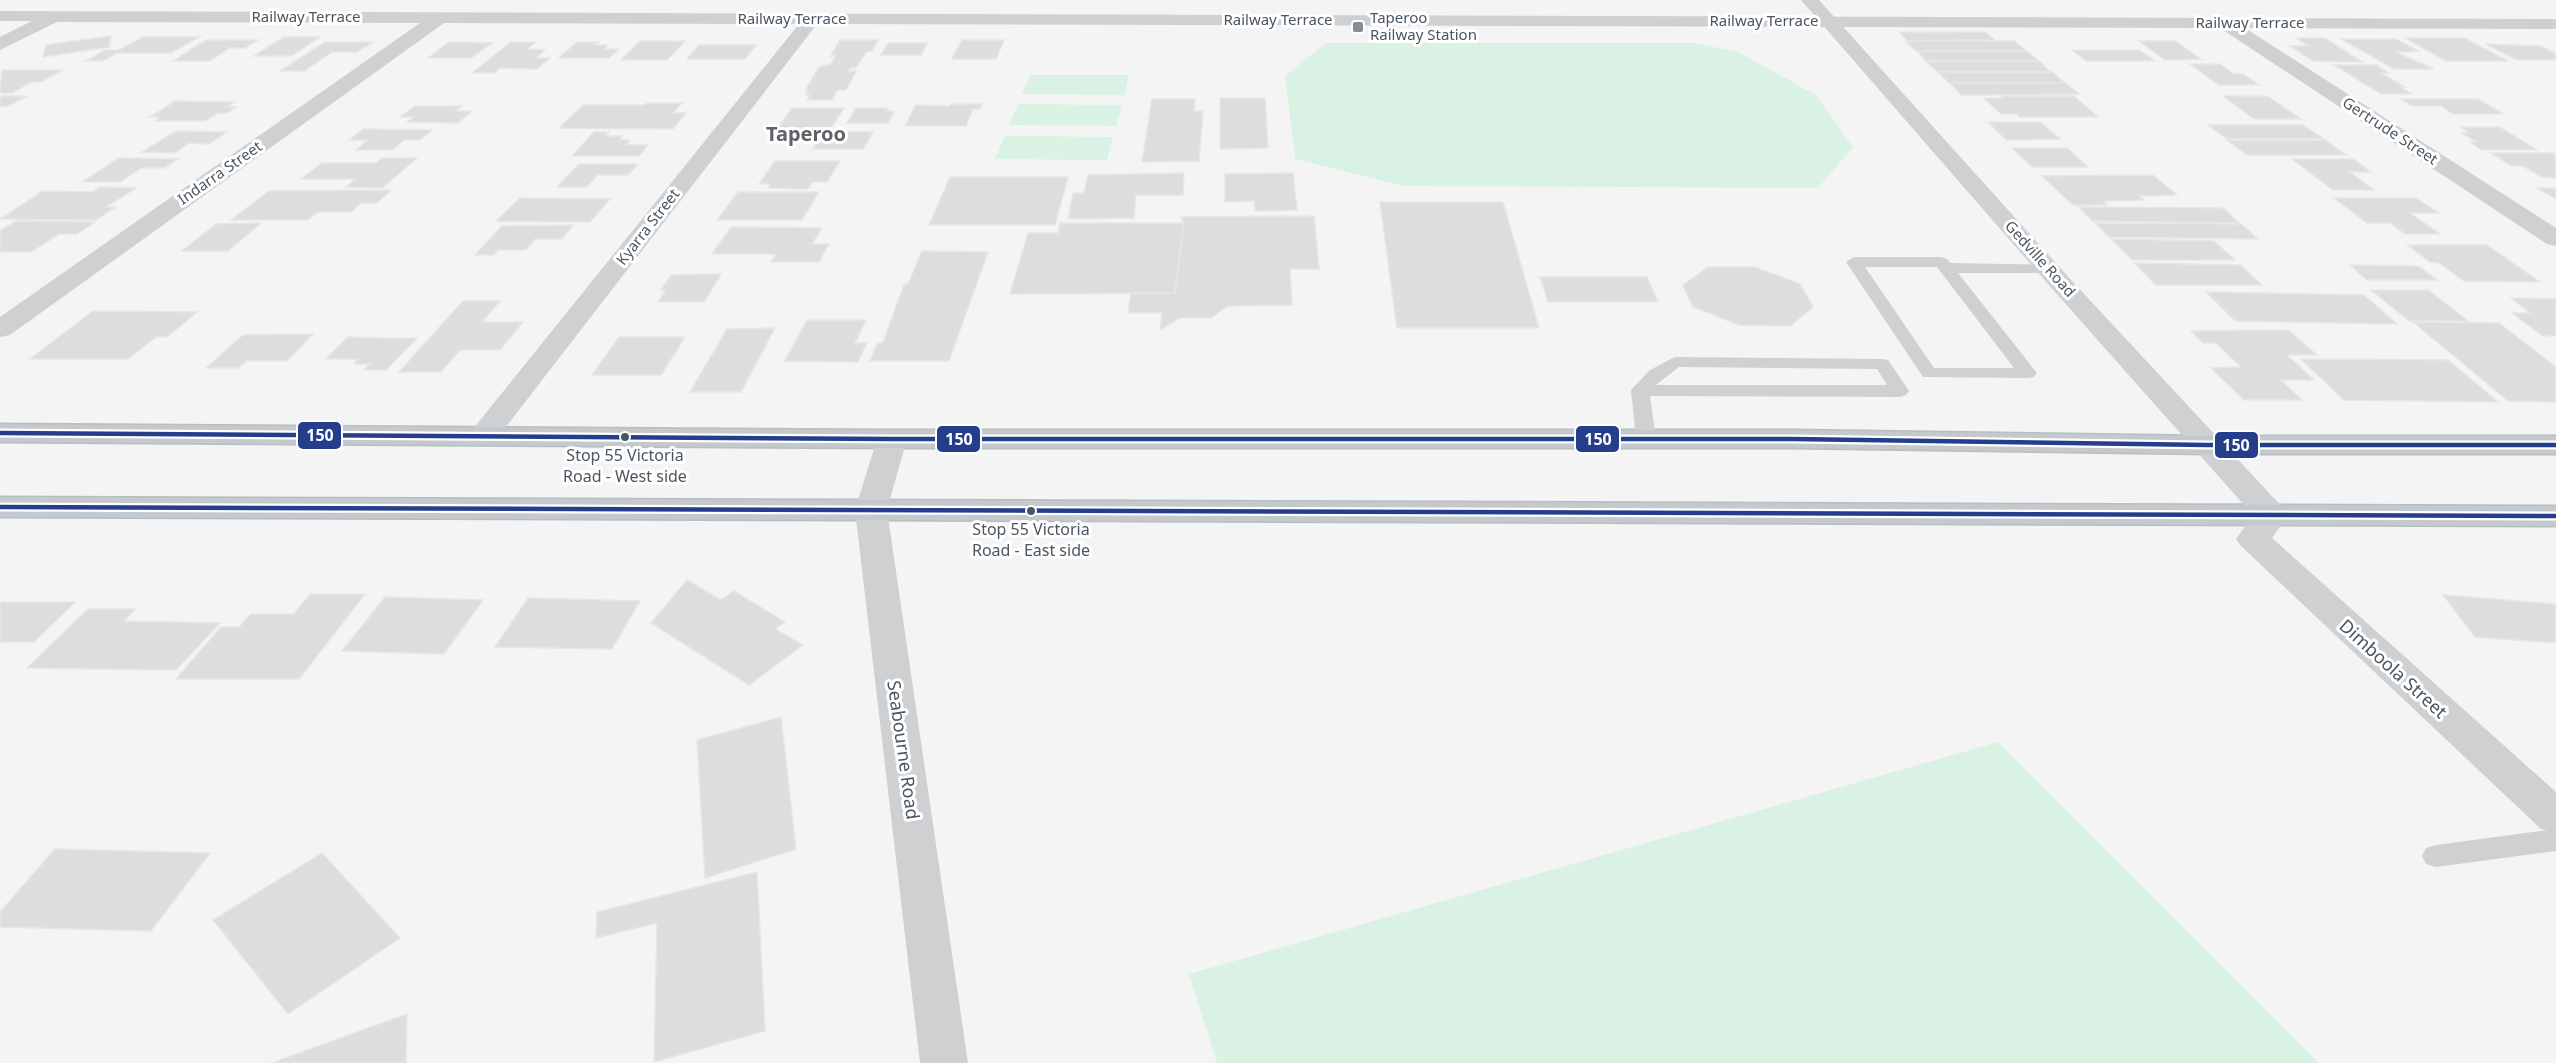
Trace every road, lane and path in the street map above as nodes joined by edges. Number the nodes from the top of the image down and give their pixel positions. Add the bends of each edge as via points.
1 (1810, 0) edge
2 (0, 16) edge
3 (56, 16) junction
4 (440, 17) junction
5 (812, 19) junction
6 (1829, 22) junction
7 (2224, 23) junction
8 (2556, 24) edge
9 (0, 44) edge
10 (2556, 239) edge
11 (1946, 268) junction
12 (2048, 268) junction
13 (0, 329) edge
14 (1640, 390) junction
15 (0, 433) edge
16 (483, 435) junction
17 (892, 439) junction
18 (1646, 439) junction
19 (2207, 445) junction
20 (2556, 445) edge
21 (0, 507) edge
22 (871, 510) junction
23 (2272, 516) junction
24 (2556, 516) edge
25 (2556, 818) edge
26 (2556, 840) edge
27 (2436, 856) dead end
28 (945, 1063) edge

1 - 6 street, Gedville Road
2 - 3 street, Railway Terrace
3 - 4 street, Railway Terrace
3 - 9 street
4 - 5 street, Railway Terrace
4 - 13 street, Indarra Street
5 - 6 street, Railway Terrace
5 - 16 street, Kyarra Street
6 - 7 street, Railway Terrace
6 - 12 street, Gedville Road
7 - 8 street, Railway Terrace
7 - 10 street, Gertrude Street
11 - 11 lane via 1941,262 1854,262 1929,373 2028,373
11 - 12 lane
12 - 19 street, Gedville Road
14 - 14 lane via 1675,362 1882,364 1900,391
14 - 18 lane
15 - 16 highway
16 - 17 highway
17 - 18 highway
17 - 22 street, Seabourne Road
18 - 19 highway
19 - 20 highway
19 - 23 street, Gedville Road
21 - 22 highway
22 - 23 highway
22 - 28 street, Seabourne Road
23 - 24 highway
23 - 25 street, Dimboola Street via 2253,539
26 - 27 lane

